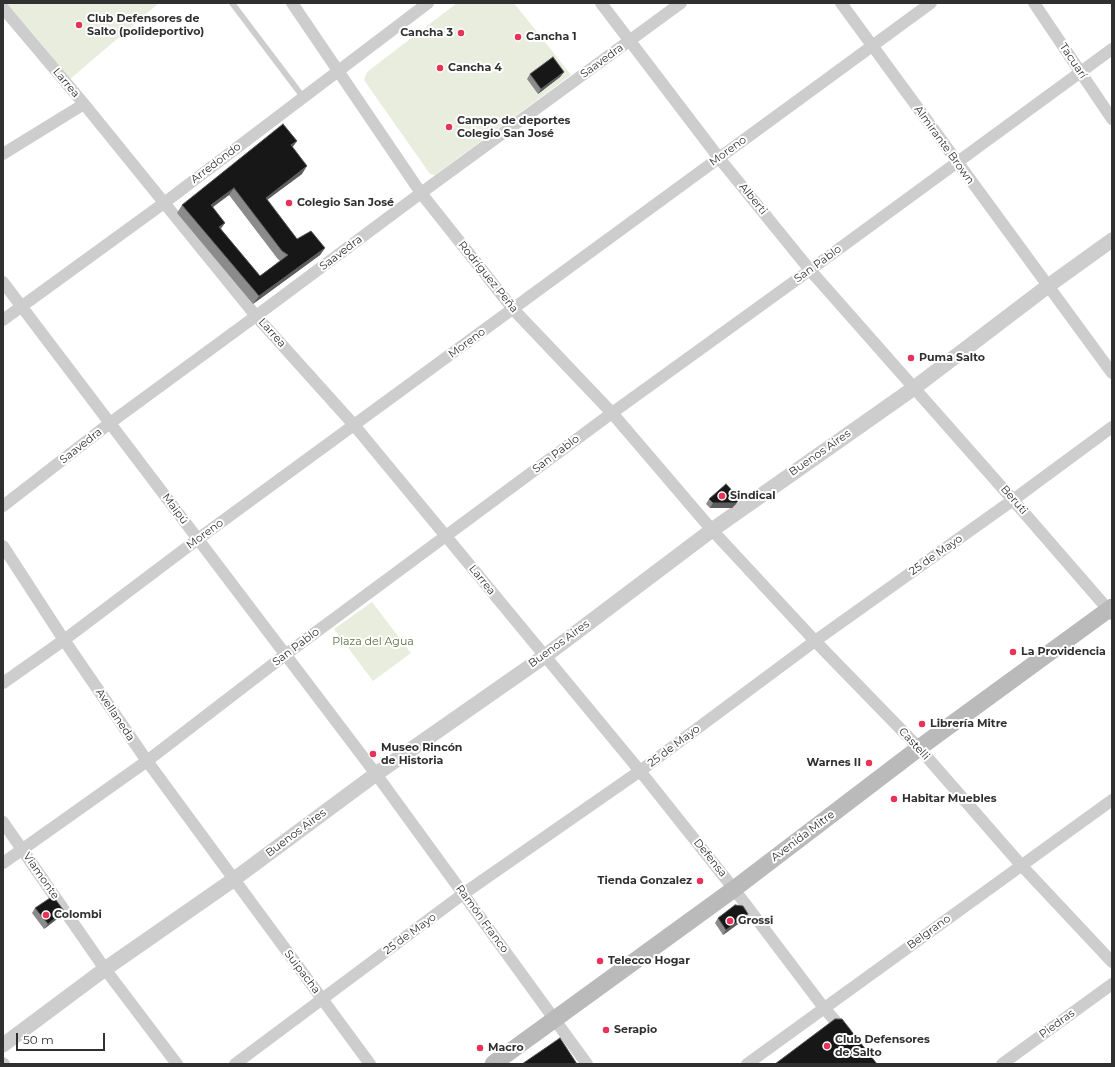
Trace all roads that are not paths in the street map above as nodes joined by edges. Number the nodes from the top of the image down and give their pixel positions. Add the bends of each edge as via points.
1 (232, 3) edge
2 (292, 3) edge
3 (428, 3) edge
4 (602, 3) edge
5 (681, 3) edge
6 (841, 3) edge
7 (931, 3) edge
8 (1034, 3) edge
9 (3, 8) edge
10 (630, 40) junction
11 (873, 46) junction
12 (1112, 49) edge
13 (337, 71) junction
14 (1080, 72) junction
15 (303, 97) junction
16 (84, 104) junction
17 (1112, 118) edge
18 (3, 154) edge
19 (719, 158) junction
20 (957, 163) junction
21 (421, 193) junction
22 (164, 203) junction
23 (1112, 240) edge
24 (810, 270) junction
25 (3, 282) edge
26 (1048, 286) junction
27 (22, 306) junction
28 (513, 309) junction
29 (256, 316) junction
30 (3, 320) edge
31 (1112, 373) edge
32 (914, 388) junction
33 (612, 413) junction
34 (110, 423) junction
35 (354, 425) junction
36 (1112, 427) edge
37 (1014, 500) junction
38 (3, 506) edge
39 (712, 530) junction
40 (446, 536) junction
41 (198, 539) junction
42 (3, 546) edge
43 (1111, 610) edge
44 (64, 640) junction
45 (815, 641) junction
46 (285, 655) junction
47 (545, 656) junction
48 (3, 683) edge
49 (919, 748) junction
50 (146, 761) junction
51 (640, 771) junction
52 (376, 774) junction
53 (1112, 800) edge
54 (3, 822) edge
55 (22, 848) junction
56 (3, 863) edge
57 (1021, 865) junction
58 (233, 880) junction
59 (734, 889) junction
60 (463, 894) junction
61 (1112, 962) edge
62 (106, 969) junction
63 (1112, 984) edge
64 (322, 999) junction
65 (824, 1008) junction
66 (554, 1019) junction
67 (852, 1042) edge
68 (3, 1045) edge
69 (177, 1064) edge
70 (235, 1064) edge
71 (370, 1064) edge
72 (493, 1064) edge
73 (587, 1064) edge
74 (747, 1064) edge
75 (1002, 1064) edge

1 - 15 lane
2 - 13 street, Rodríguez Peña
3 - 13 street, Arredondo
4 - 10 street, Alberti
5 - 10 street, Saavedra
6 - 11 street, Almirante Brown
7 - 11 street, Moreno
8 - 14 street, Tacuarí
9 - 16 street, Larrea
10 - 19 street, Alberti
10 - 21 street, Saavedra
11 - 19 street, Moreno
11 - 20 street, Almirante Brown
12 - 14 street, San Pablo
13 - 15 street, Arredondo
13 - 21 street, Rodríguez Peña
14 - 17 street, Tacuarí
14 - 20 street, San Pablo
15 - 22 street, Arredondo
16 - 18 street
16 - 22 street, Larrea
19 - 24 street, Alberti
19 - 28 street, Moreno
20 - 24 street, San Pablo
20 - 26 street, Almirante Brown
21 - 28 street, Rodríguez Peña
21 - 29 street, Saavedra
22 - 27 street, Arredondo
22 - 29 street, Larrea
23 - 26 street, Buenos Aires
24 - 32 street, Alberti
24 - 33 street, San Pablo
25 - 27 street, Maipú
26 - 31 street, Almirante Brown
26 - 32 street, Buenos Aires
27 - 30 street, Arredondo
27 - 34 street, Maipú
28 - 33 street, Rodríguez Peña
28 - 35 street, Moreno
29 - 34 street, Saavedra
29 - 35 street, Larrea
32 - 37 street, Beruti
32 - 39 street, Buenos Aires
33 - 39 street, Rodríguez Peña
33 - 40 street, San Pablo
34 - 38 street, Saavedra
34 - 41 street, Maipú
35 - 40 street, Larrea
35 - 41 street, Moreno
36 - 37 street, 25 de Mayo
37 - 43 street, Beruti
37 - 45 street, 25 de Mayo
39 - 45 street, Castelli
39 - 47 street, Buenos Aires
40 - 46 street, San Pablo
40 - 47 street, Larrea
41 - 44 street, Moreno
41 - 46 street, Maipú
42 - 44 street, Avellaneda
43 - 49 main road, Avenida Mitre
44 - 48 street, Moreno
44 - 50 street, Avellaneda
45 - 49 street, Castelli
45 - 51 street, 25 de Mayo
46 - 50 street, San Pablo
46 - 52 street, Maipú
47 - 51 street, Defensa
47 - 52 street, Buenos Aires
49 - 57 street, Castelli
49 - 59 main road, Avenida Mitre
50 - 55 street, San Pablo
50 - 58 street, Avellaneda
51 - 59 street, Defensa
51 - 60 street, 25 de Mayo
52 - 58 street, Buenos Aires
52 - 60 street, Ramón Franco
53 - 57 street, Belgrano
54 - 55 street, Viamonte
55 - 56 street, San Pablo
55 - 62 street, Viamonte
57 - 61 street, Castelli
57 - 65 street, Belgrano
58 - 62 street, Buenos Aires
58 - 64 street, Suipacha
59 - 65 street, Defensa
59 - 66 main road, Avenida Mitre
60 - 64 street, 25 de Mayo
60 - 66 street, Ramón Franco
62 - 68 street, Buenos Aires
62 - 69 street, Viamonte
63 - 75 street, Piedras
64 - 70 street, 25 de Mayo
64 - 71 street, Suipacha
65 - 67 street, Defensa
65 - 74 street, Belgrano
66 - 72 main road, Avenida Mitre
66 - 73 street, Ramón Franco

